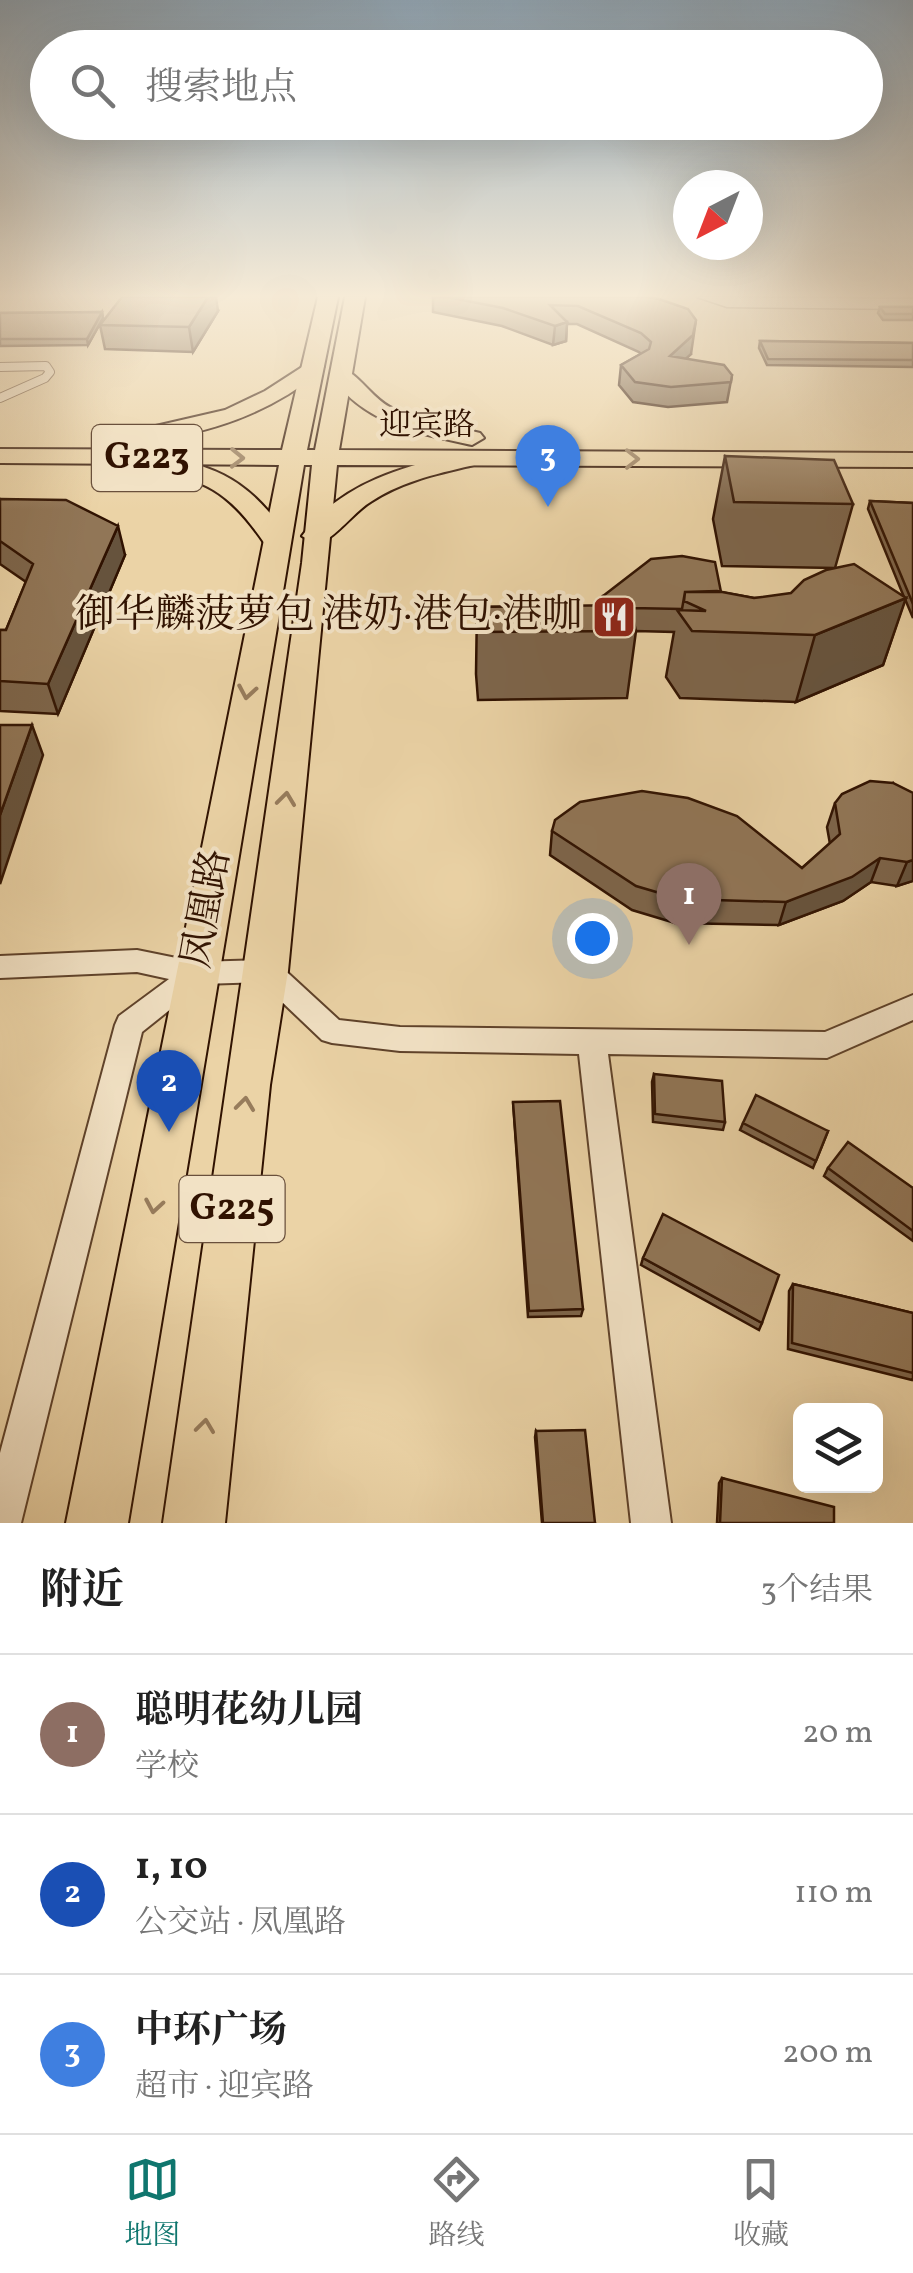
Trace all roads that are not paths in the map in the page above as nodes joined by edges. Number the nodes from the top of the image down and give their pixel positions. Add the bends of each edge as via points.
1 (47, 368) edge
2 (311, 368) edge
3 (313, 368) edge
4 (342, 368) edge
5 (341, 375) junction
6 (0, 398) edge
7 (0, 436) edge
8 (913, 438) edge
9 (135, 447) junction
10 (311, 448) junction
11 (471, 448) junction
12 (0, 456) edge
13 (913, 460) edge
14 (316, 536) junction
15 (274, 538) junction
16 (0, 967) edge
17 (266, 971) junction
18 (196, 972) junction
19 (913, 1007) edge
20 (592, 1042) junction
21 (1, 1523) edge
22 (97, 1523) edge
23 (194, 1523) edge
24 (651, 1523) edge

1 - 6 lane via 30,386
2 - 9 main road via 248,412
3 - 10 main road, 凤凰路
4 - 5 main road, 凤凰路
5 - 10 main road, 凤凰路
5 - 11 main road via 377,411
7 - 9 main road, 迎宾路 / G223
8 - 11 main road, 迎宾路 / G223
9 - 10 main road, 迎宾路 / G223
9 - 12 main road, 迎宾路 / G223
9 - 15 main road via 228,483 258,509
10 - 11 main road, 迎宾路 / G223
10 - 14 main road, 凤凰路 / G225
10 - 15 main road, 凤凰路 / G225
11 -> 13 main road, 迎宾路 / G223
11 - 14 main road via 368,490
17 -> 14 main road, 凤凰路 / G225
15 -> 18 main road, 凤凰路 / G225
16 - 18 street via 137,960
17 - 18 street
17 - 20 street via 332,1031
23 -> 17 main road, 凤凰路 / G225
18 - 21 street via 130,1025
18 -> 22 main road, 凤凰路 / G225
19 - 20 street via 827,1046
20 - 24 street

